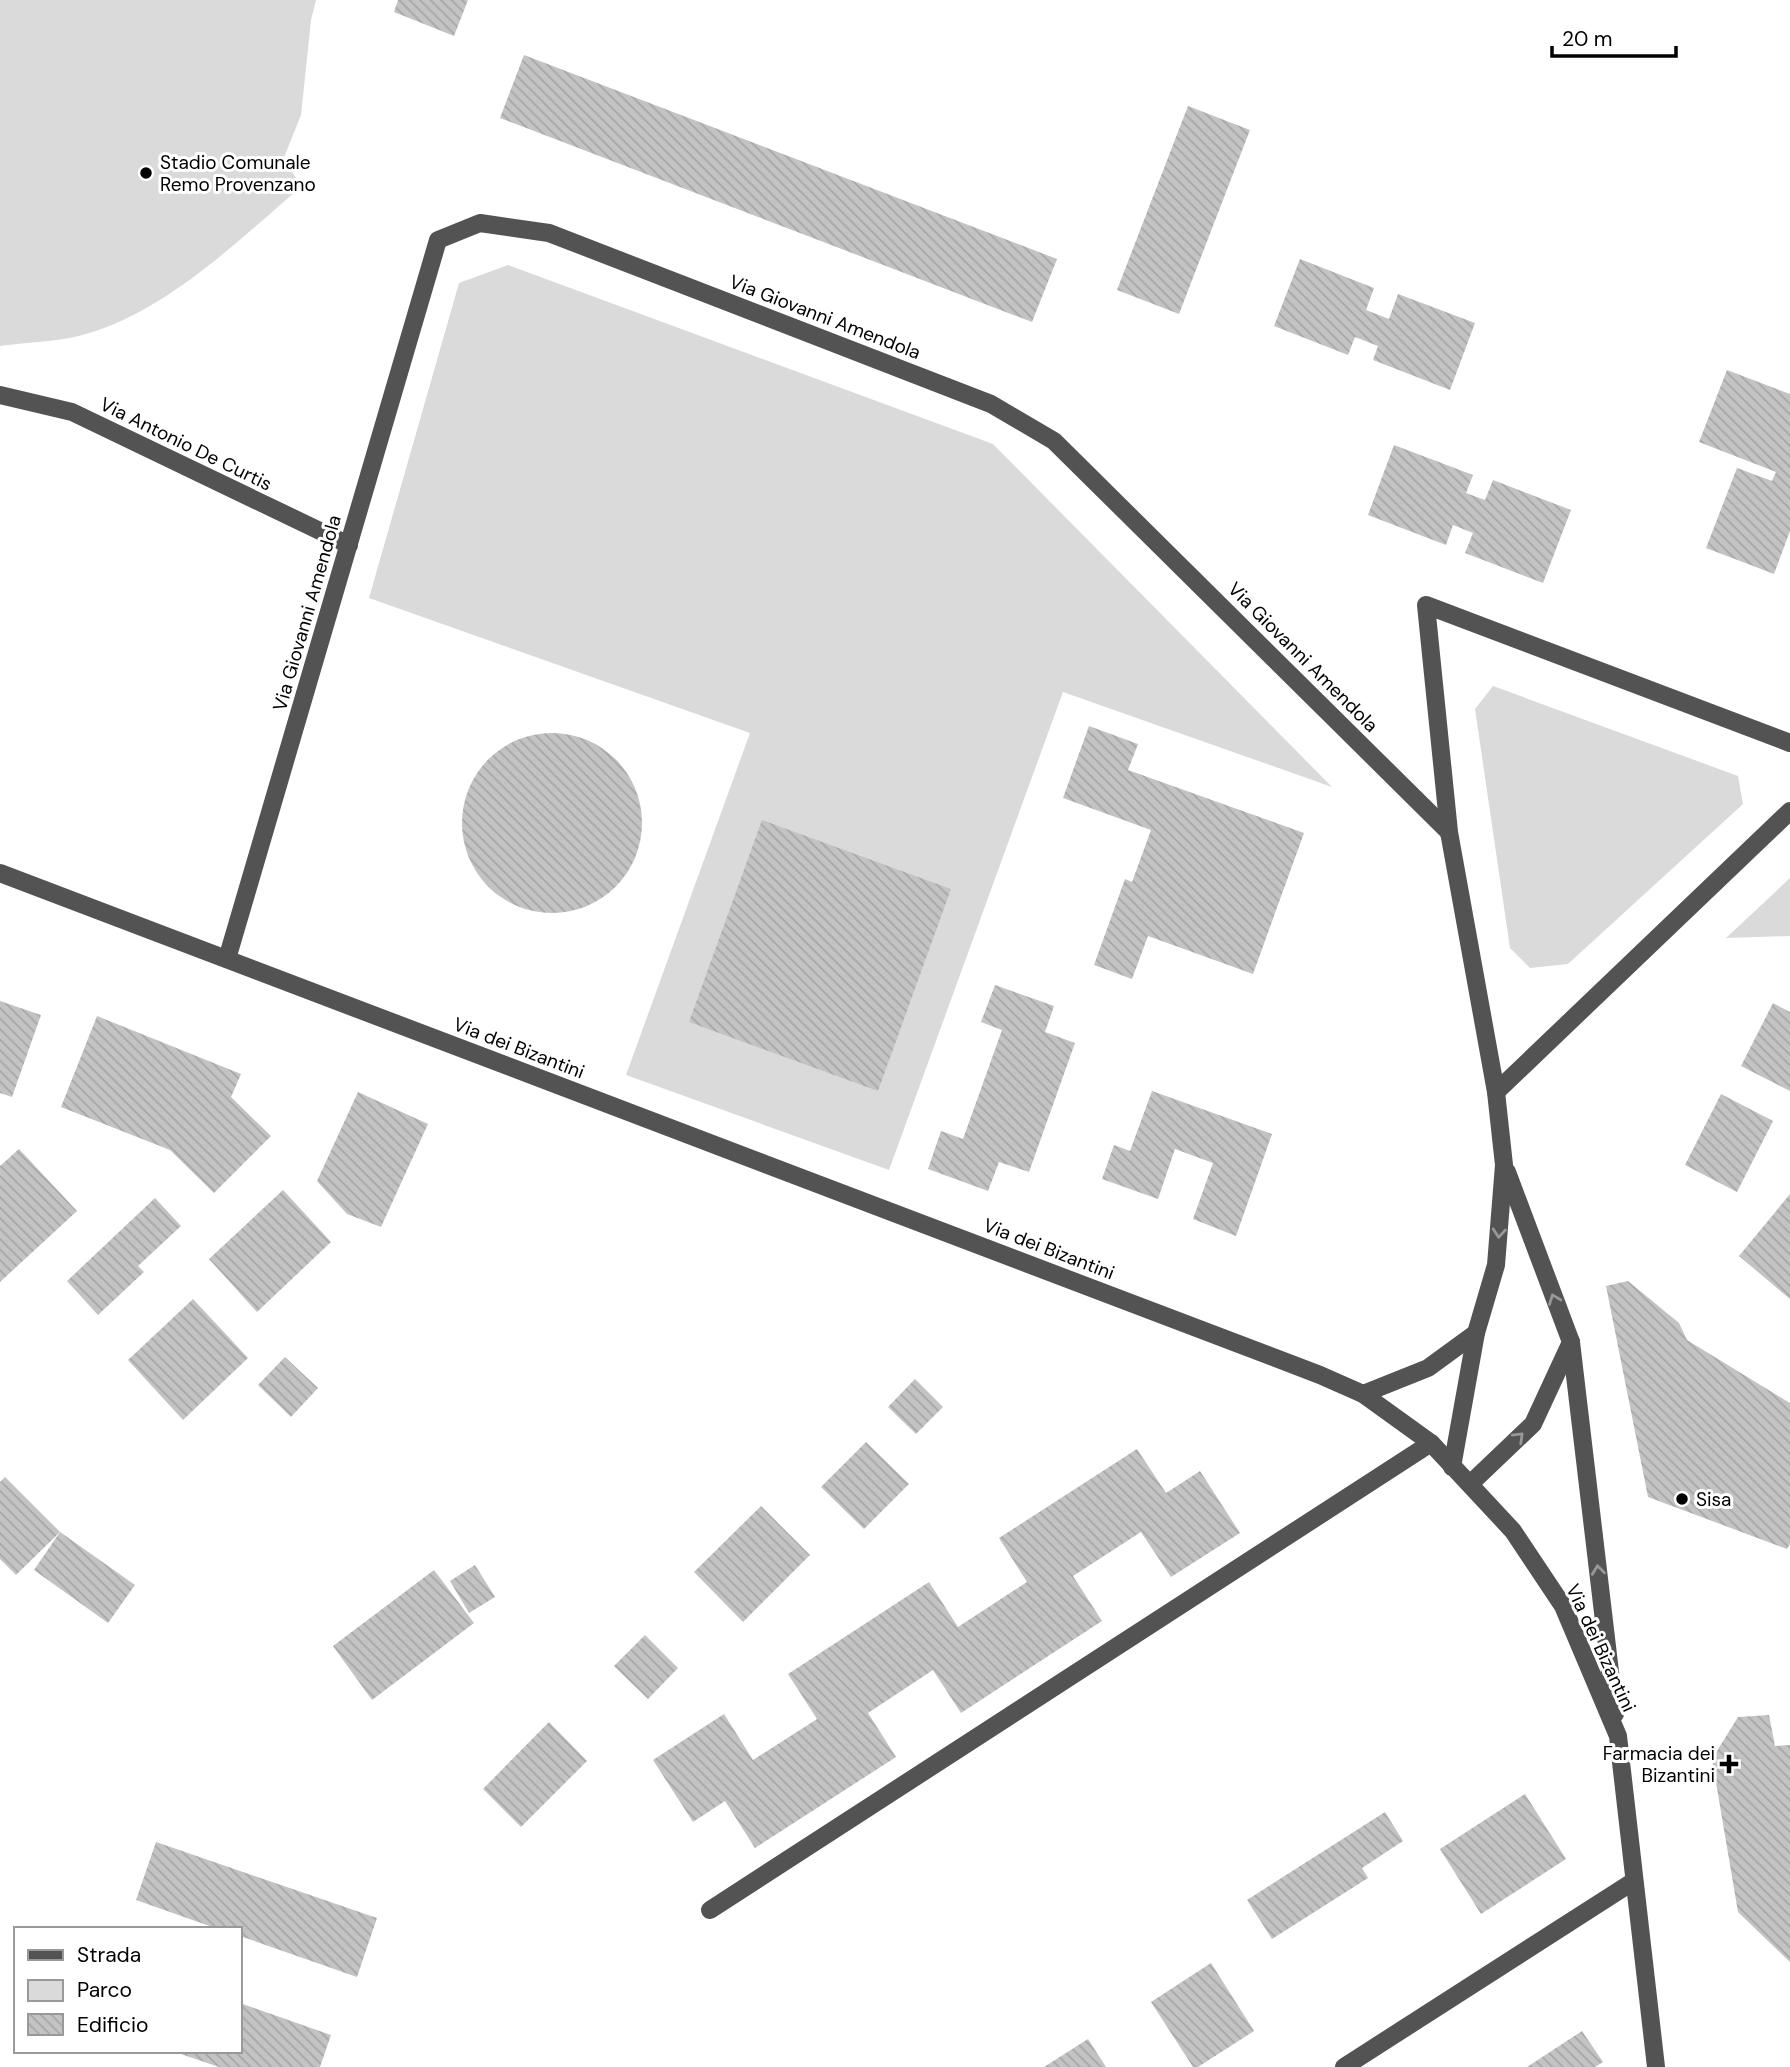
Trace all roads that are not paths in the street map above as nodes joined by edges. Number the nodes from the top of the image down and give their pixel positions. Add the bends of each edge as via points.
1 (0, 395) edge
2 (349, 545) junction
3 (1790, 743) edge
4 (1790, 811) edge
5 (1449, 832) junction
6 (0, 873) edge
7 (227, 959) junction
8 (1496, 1092) junction
9 (1504, 1165) junction
10 (1476, 1333) junction
11 (1571, 1342) junction
12 (1363, 1394) junction
13 (1430, 1443) junction
14 (1452, 1467) junction
15 (1470, 1484) junction
16 (1618, 1735) junction
17 (1634, 1881) junction
18 (710, 1910) dead end
19 (1344, 2067) edge
20 (1656, 2067) edge

1 - 2 street, Via Antonio De Curtis via 72,412
2 - 5 street, Via Giovanni Amendola via 438,240 480,223 549,233 991,404 1054,441
2 - 7 street, Via Giovanni Amendola
3 - 5 street via 1426,605
4 - 8 street
5 - 8 street
6 - 7 street, Via dei Bizantini
7 - 12 street, Via dei Bizantini
8 - 9 street
9 -> 10 street via 1496,1265
11 -> 9 street
10 - 12 street via 1428,1368
10 - 14 street
15 -> 11 street via 1533,1424
16 -> 11 street
12 - 13 street, Via dei Bizantini
13 - 14 street, Via dei Bizantini
13 - 18 street
14 - 15 street, Via dei Bizantini
15 - 16 street, Via dei Bizantini via 1513,1531 1563,1606
16 - 17 street, Via dei Bizantini
17 - 19 street
17 - 20 street, Via dei Bizantini

